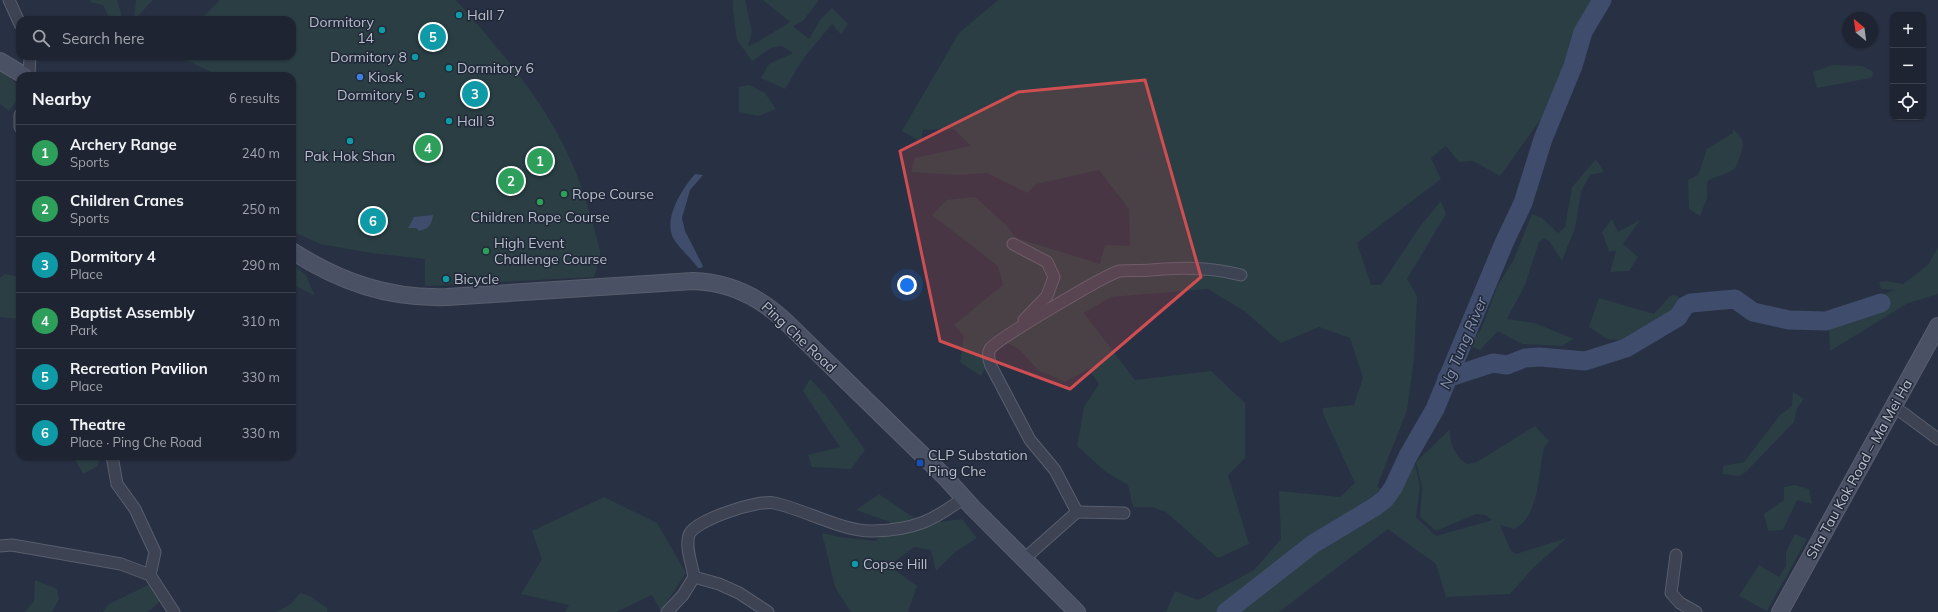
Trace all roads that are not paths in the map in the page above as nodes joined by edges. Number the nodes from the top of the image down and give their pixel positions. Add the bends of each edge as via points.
1 (9, 0) edge
2 (16, 16) edge
3 (30, 60) edge
4 (0, 61) edge
5 (18, 72) edge
6 (29, 72) edge
7 (1013, 244) dead end
8 (296, 253) edge
9 (1241, 275) dead end
10 (1938, 326) edge
11 (1016, 330) junction
12 (1893, 408) junction
13 (1938, 439) edge
14 (113, 460) edge
15 (964, 497) junction
16 (1077, 512) junction
17 (1124, 513) dead end
18 (0, 546) edge
19 (1676, 555) dead end
20 (1024, 559) junction
21 (150, 575) junction
22 (694, 577) junction
23 (174, 612) edge
24 (668, 612) edge
25 (768, 612) edge
26 (1077, 612) edge
27 (1696, 612) edge
28 (1780, 612) edge

1 - 2 street
3 - 6 street
4 - 5 street
7 - 11 street via 1047,262 1054,277 1047,296
8 - 15 street, Ping Che Road via 350,282 406,296 446,297 681,281 712,282 735,288 753,296 775,311
9 - 11 street via 1219,269 1185,267 1119,272 1080,291
10 - 12 street, Sha Tau Kok Road – Ma Mei Ha
11 - 16 street via 990,350 988,356 991,366 1030,440 1055,470
12 - 13 street
12 - 28 street, Sha Tau Kok Road – Ma Mei Ha
14 - 21 street via 117,484 135,508 155,552
15 - 20 street, Ping Che Road
15 - 22 street via 941,515 908,529 871,532 773,502 735,510 711,518 689,534 687,545
16 - 17 street
16 - 20 street
18 - 21 street via 12,545 121,564
19 - 27 street via 1671,593 1680,604
20 - 26 street, Ping Che Road
21 - 23 street
22 - 24 street
22 - 25 street via 739,593

